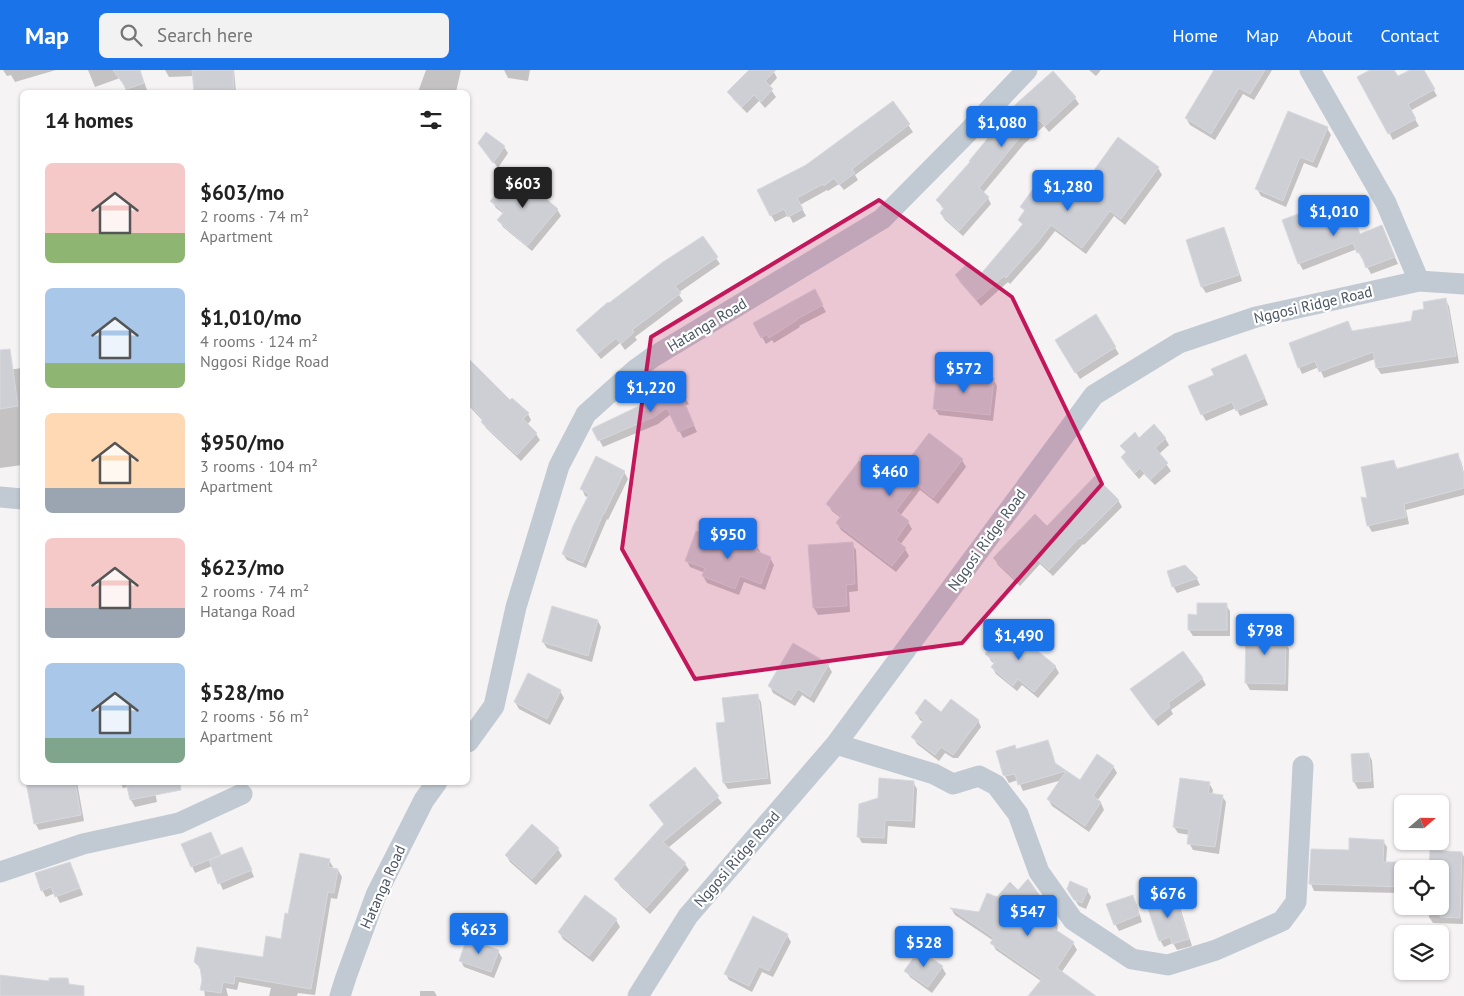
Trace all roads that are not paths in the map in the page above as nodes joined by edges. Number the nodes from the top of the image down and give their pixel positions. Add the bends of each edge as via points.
1 (1027, 70) edge
2 (1310, 70) edge
3 (1419, 281) junction
4 (1463, 285) edge
5 (0, 497) edge
6 (20, 499) edge
7 (470, 739) edge
8 (836, 744) junction
9 (1303, 766) dead end
10 (435, 785) edge
11 (242, 794) dead end
12 (0, 872) edge
13 (340, 996) edge
14 (638, 996) edge

1 - 7 street, Hatanga Road via 882,219 653,357 586,414 559,466 516,607 494,706
2 - 3 street via 1386,203
3 - 4 street, Nggosi Ridge Road
3 - 8 street, Nggosi Ridge Road via 1256,317 1178,343 1094,395
5 - 6 street
8 - 9 street via 934,774 953,784 979,776 996,785 1018,814 1039,872 1073,920 1132,959 1168,965 1216,950 1282,921 1296,902
8 - 14 street, Nggosi Ridge Road via 688,916
10 - 13 street, Hatanga Road via 376,895
11 - 12 street via 179,824 83,844

